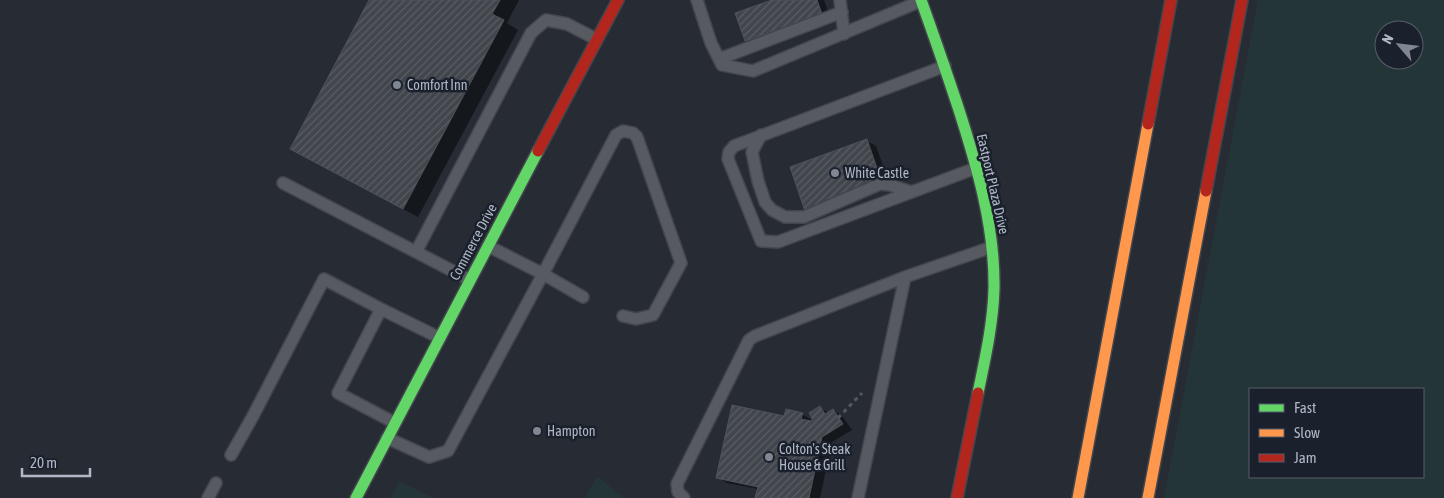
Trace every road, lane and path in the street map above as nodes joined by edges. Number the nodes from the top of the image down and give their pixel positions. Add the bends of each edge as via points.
1 (618, 0) edge
2 (697, 0) edge
3 (840, 0) edge
4 (1171, 0) edge
5 (1242, 0) edge
6 (921, 1) edge
7 (842, 12) junction
8 (844, 34) junction
9 (596, 40) junction
10 (721, 62) junction
11 (945, 66) junction
12 (761, 135) junction
13 (976, 168) junction
14 (283, 184) dead end
15 (911, 192) junction
16 (488, 246) junction
17 (992, 247) junction
18 (416, 252) junction
19 (543, 274) junction
20 (905, 277) junction
21 (470, 280) junction
22 (583, 297) dead end
23 (381, 309) junction
24 (624, 316) dead end
25 (440, 338) junction
26 (864, 390) dead end
27 (838, 418) dead end
28 (395, 423) junction
29 (387, 438) junction
30 (231, 455) dead end
31 (216, 483) dead end
32 (208, 498) edge
33 (356, 498) edge
34 (684, 498) edge
35 (858, 498) edge
36 (957, 498) edge
37 (1078, 498) edge
38 (1148, 498) edge

1 - 9 main road, Commerce Drive
2 - 10 lane
3 - 7 lane
4 - 37 main road
5 - 38 main road
6 - 8 lane
6 - 11 main road, Eastport Plaza Drive
7 - 8 lane
7 - 10 lane
8 - 10 lane via 753,71
9 - 16 main road, Commerce Drive
9 - 18 lane via 567,24 546,20 531,32
11 - 12 lane
11 - 13 main road, Eastport Plaza Drive
12 - 15 lane via 752,152 758,181 765,202 785,217 804,217 880,184
12 - 15 lane via 734,146 728,159 761,241 778,242
13 - 15 lane
13 - 17 main road, Eastport Plaza Drive via 988,214
14 - 18 lane
16 - 19 lane
16 - 21 main road, Commerce Drive
17 - 20 lane
17 - 36 main road, Eastport Plaza Drive via 991,319 986,356
18 - 21 lane
19 - 22 lane
19 - 24 lane via 616,136 623,131 633,133 681,263 653,315 636,319
19 - 29 lane via 448,451 429,457
20 - 34 lane via 749,340 677,484 678,492
20 - 35 lane
21 - 25 main road, Commerce Drive
23 - 25 lane
23 - 28 lane via 338,393
23 - 30 lane via 324,279
25 - 28 main road, Commerce Drive
26 - 27 path
28 - 29 main road, Commerce Drive
29 - 33 main road, Commerce Drive
31 - 32 lane

